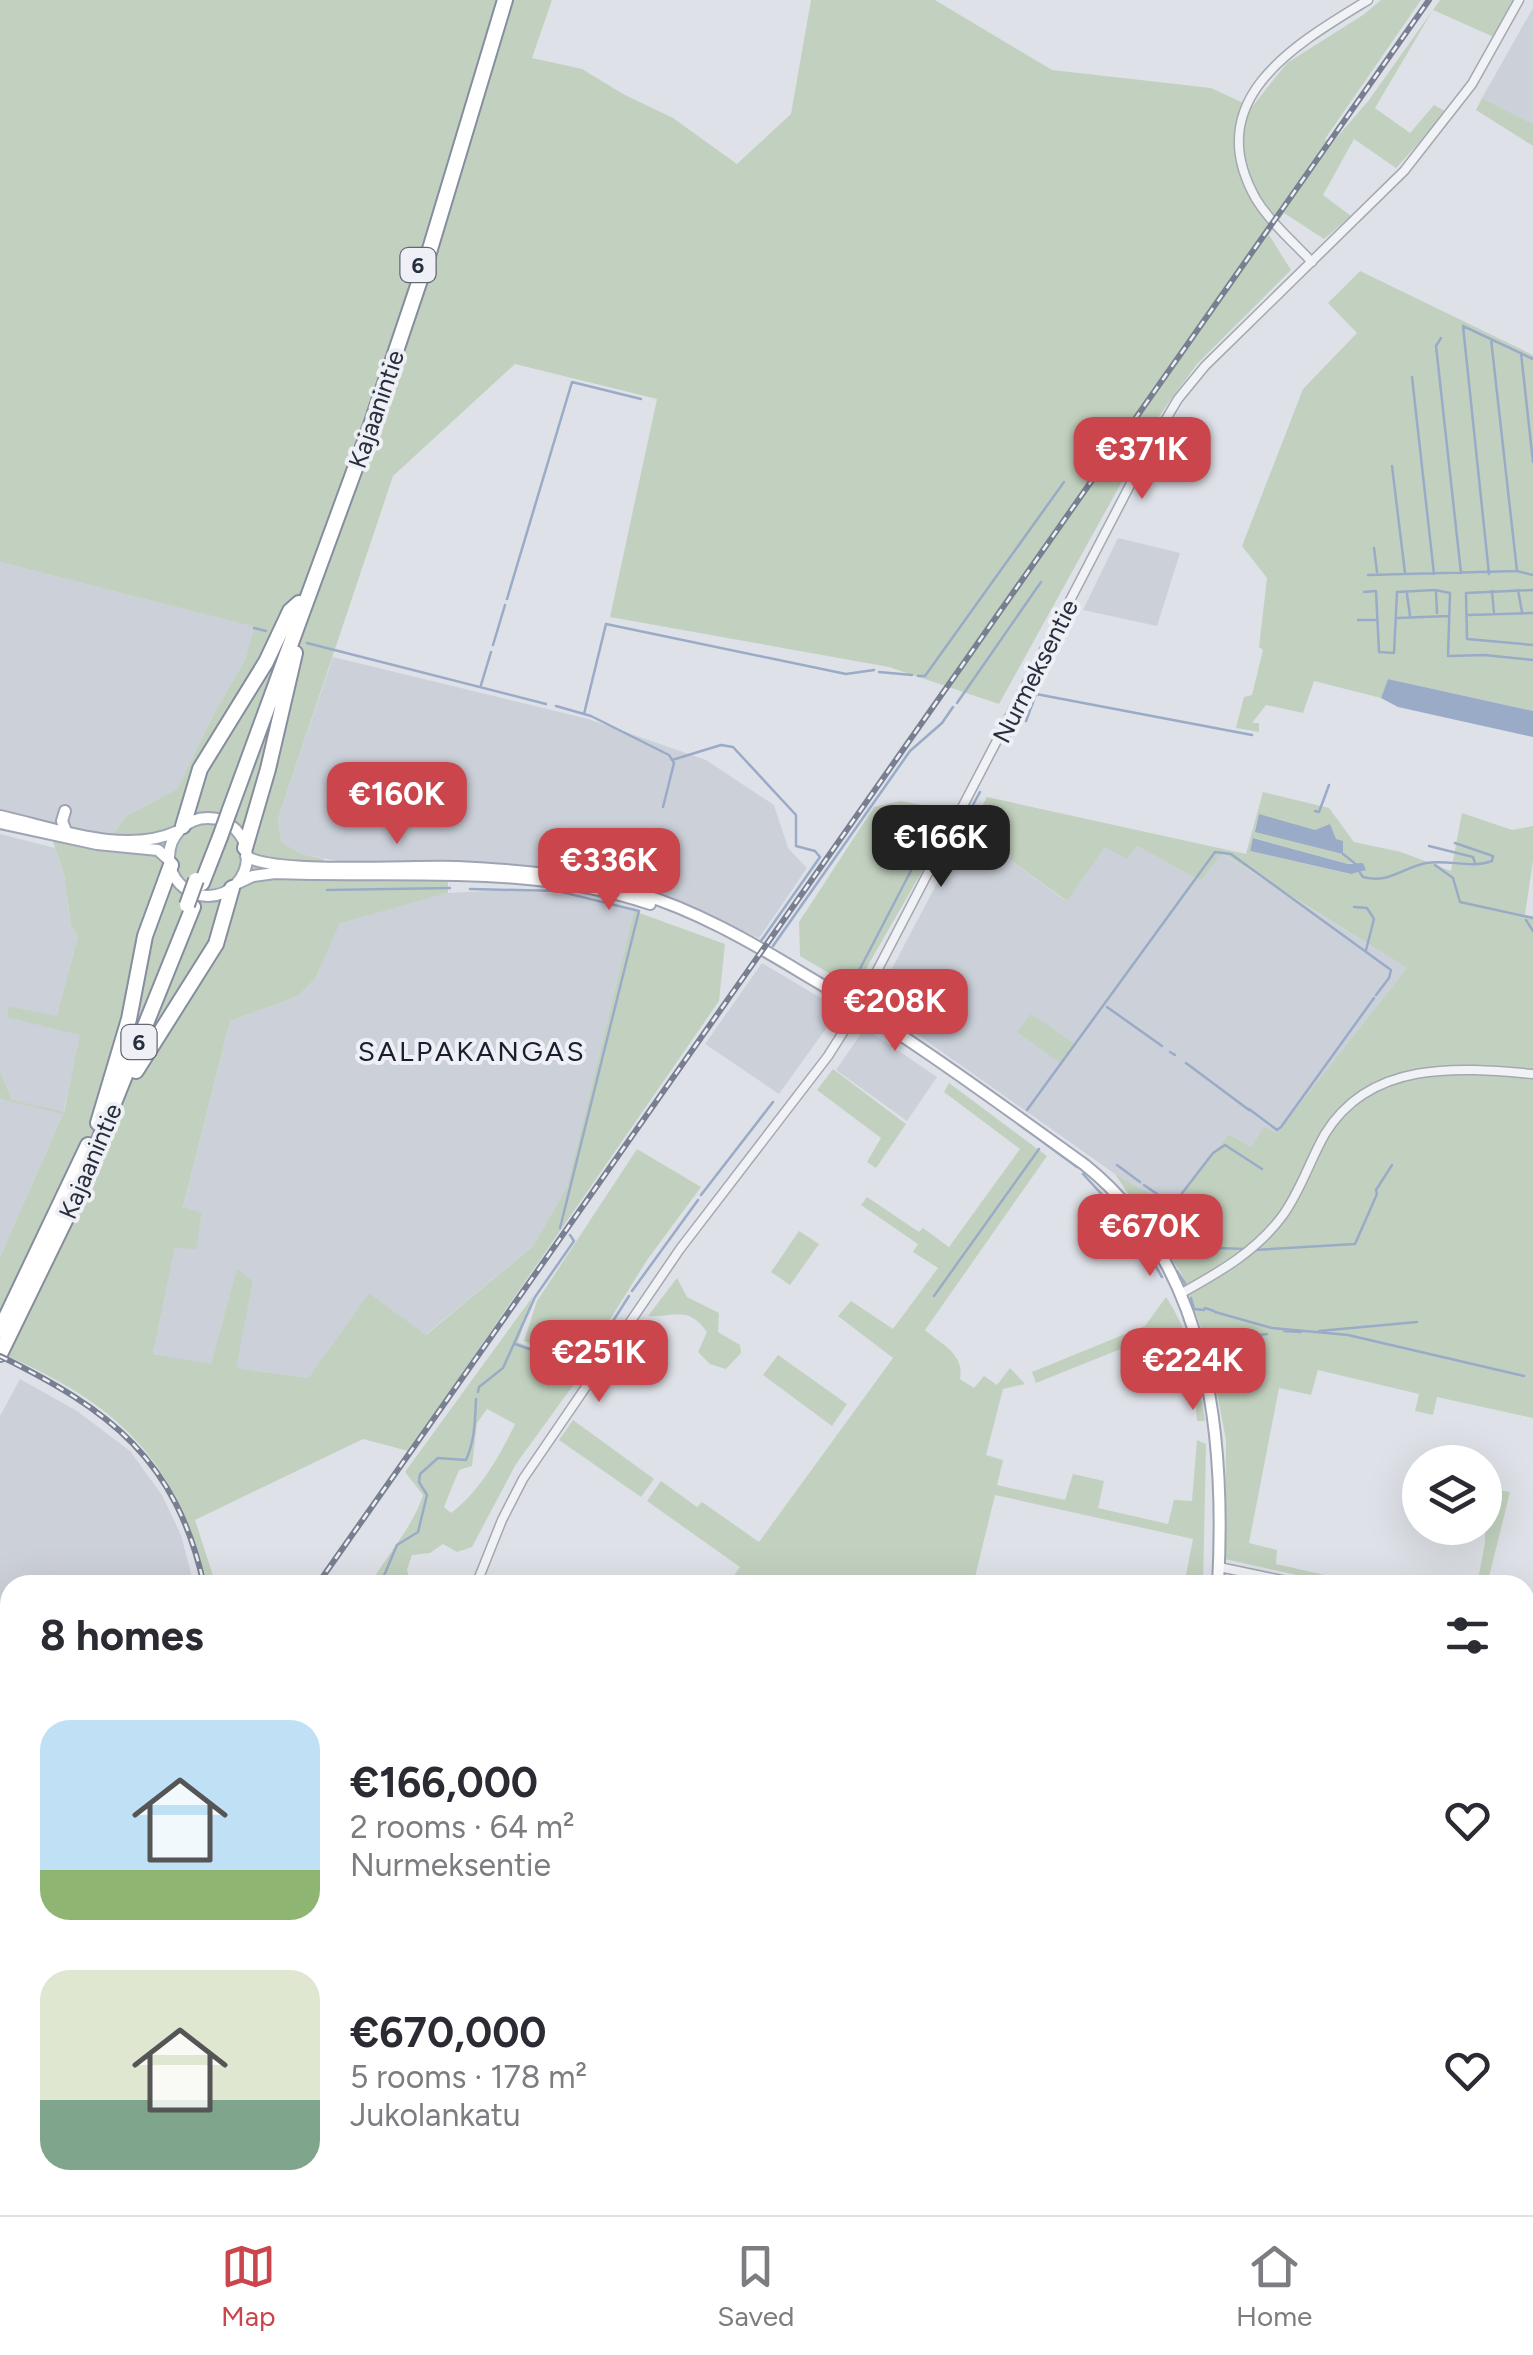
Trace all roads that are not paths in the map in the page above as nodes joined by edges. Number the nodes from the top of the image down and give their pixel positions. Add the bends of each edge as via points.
1 (503, 0) edge
2 (1368, 0) edge
3 (1519, 0) edge
4 (1312, 262) junction
5 (302, 603) junction
6 (64, 810) dead end
7 (0, 820) edge
8 (181, 829) junction
9 (66, 831) junction
10 (245, 852) junction
11 (171, 863) junction
12 (234, 886) junction
13 (684, 912) junction
14 (859, 1006) junction
15 (1533, 1074) edge
16 (100, 1128) junction
17 (1180, 1294) junction
18 (0, 1330) edge
19 (0, 1354) edge
20 (1219, 1566) junction
21 (480, 1575) edge
22 (1219, 1575) edge
23 (1260, 1575) edge

1 - 5 highway, Kajaanintie / 6
2 - 4 street via 1265,73 1243,121 1241,149 1250,185 1264,211
3 - 4 street, Nurmeksentie via 1454,109 1404,172
4 - 14 street, Nurmeksentie via 1205,366 1170,413
5 - 8 highway via 290,611 200,769
5 - 10 highway via 306,616
5 - 16 highway, Kajaanintie / 6, bridge
6 - 9 main road
7 - 9 main road
7 - 11 main road via 97,844 158,850
8 - 9 main road via 147,842
8 - 10 main road via 197,820 221,821 234,829
8 - 11 main road via 170,847
10 - 12 main road
10 - 13 main road via 254,862 288,865 562,875
11 - 12 main road via 193,894 213,896
11 - 16 highway, 6 via 146,936
12 - 13 main road via 275,873 500,878 588,888
12 - 16 highway via 216,944 148,1048 110,1127
13 - 14 main road
14 - 17 main road via 1096,1174 1155,1246
14 - 21 street, Nurmeksentie via 824,1063 680,1249 523,1480
15 - 17 street via 1429,1070 1373,1087 1328,1130 1268,1233
16 - 18 highway, Kajaanintie / 6
16 - 19 highway, Kajaanintie / 6 via 74,1202
17 - 20 main road via 1207,1372 1216,1434
20 - 22 main road
20 - 23 street

